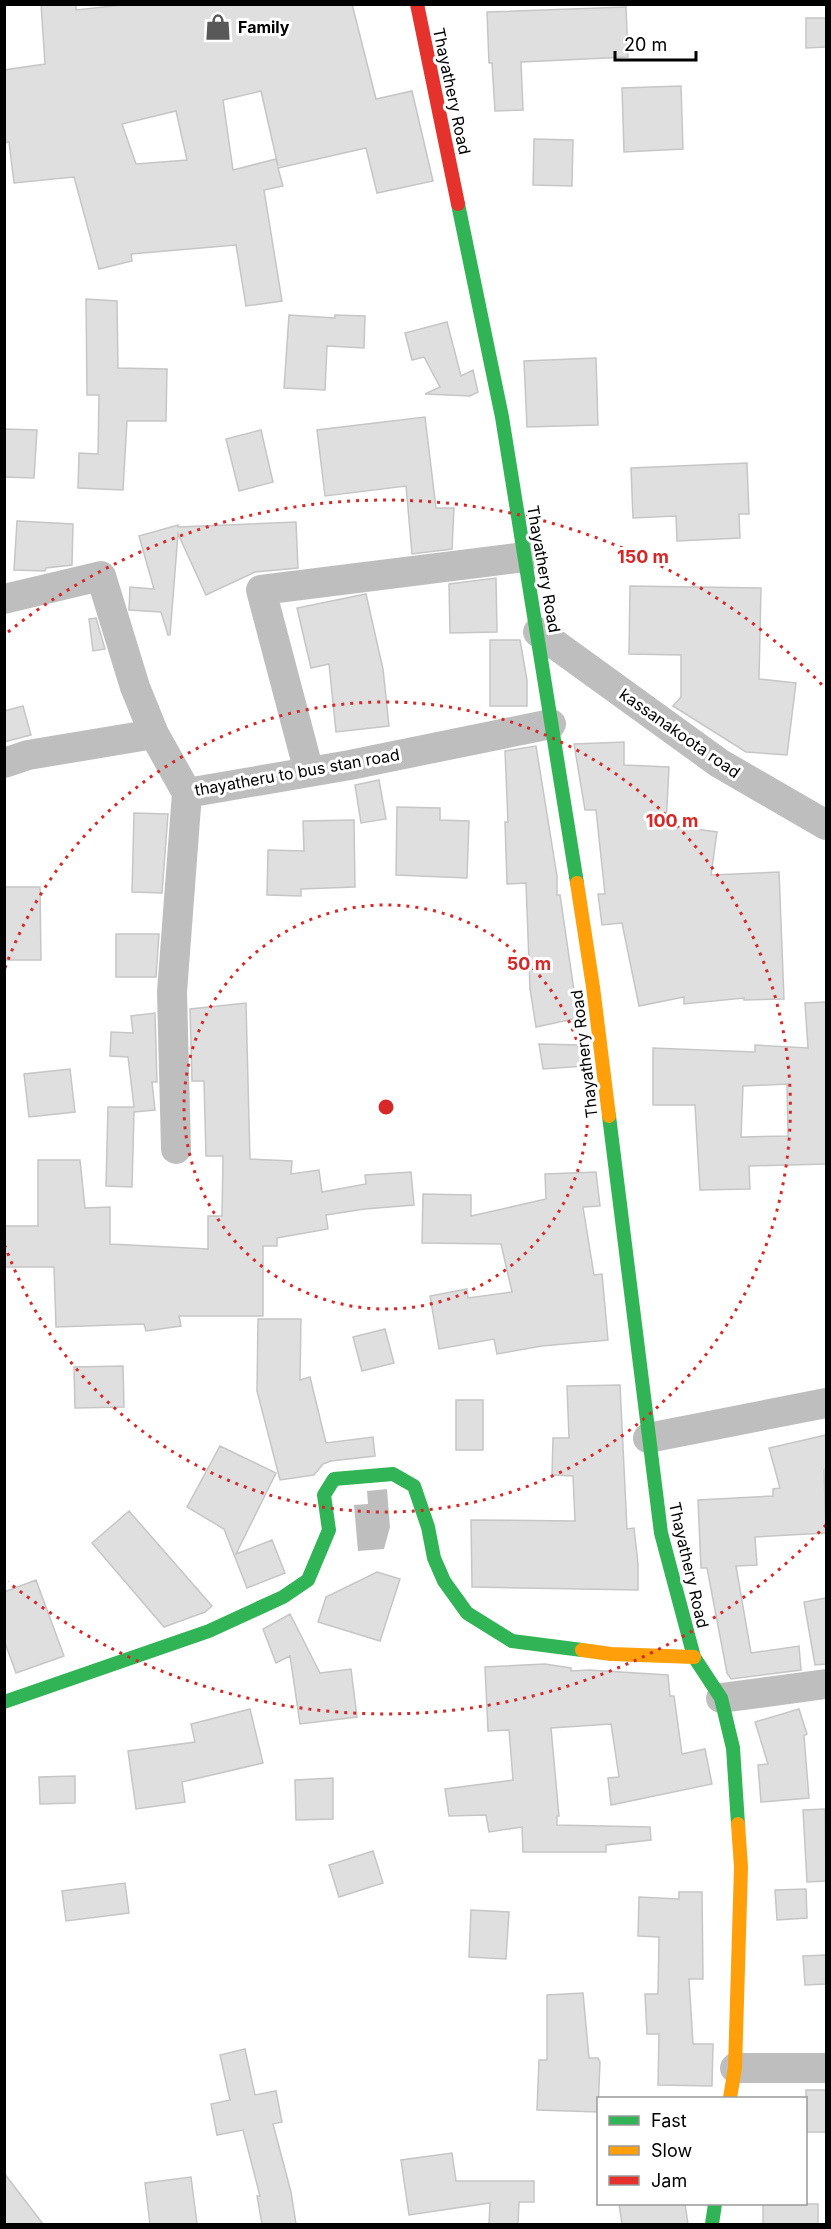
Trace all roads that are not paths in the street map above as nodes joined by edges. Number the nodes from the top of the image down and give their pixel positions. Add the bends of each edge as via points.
1 (417, 4) edge
2 (525, 557) junction
3 (4, 599) edge
4 (538, 632) junction
5 (551, 724) junction
6 (154, 734) junction
7 (4, 763) edge
8 (309, 772) junction
9 (188, 793) junction
10 (826, 825) edge
11 (176, 1149) dead end
12 (826, 1403) edge
13 (648, 1438) junction
14 (694, 1657) junction
15 (826, 1684) edge
16 (721, 1698) junction
17 (4, 1702) edge
18 (735, 2068) junction
19 (826, 2068) edge
20 (730, 2097) edge
21 (715, 2205) edge
22 (712, 2224) edge

1 - 2 street, Thayathery Road via 500,405
2 - 4 street, Thayathery Road
2 - 8 street via 261,590
3 - 6 street, thayatheru to bus stan road via 101,576 135,687
4 - 5 street, Thayathery Road
4 - 10 street, kassanakoota road via 719,764
5 - 8 street, thayatheru to bus stan road
5 - 13 street, Thayathery Road via 593,987
6 - 7 street via 28,755
6 - 9 street, thayatheru to bus stan road
8 - 9 street, thayatheru to bus stan road
9 - 11 street via 172,992
12 - 13 street
13 - 14 street, Thayathery Road via 661,1533
14 - 16 street, Thayathery Road
14 - 17 street via 611,1654 512,1641 467,1613 444,1581 414,1486 393,1474 374,1474 334,1479 324,1495 329,1530 308,1580 283,1597 210,1631
15 - 16 street
16 - 18 street, Thayathery Road via 733,1748 741,1868
18 - 19 street
18 - 20 street, Thayathery Road
21 - 22 street

